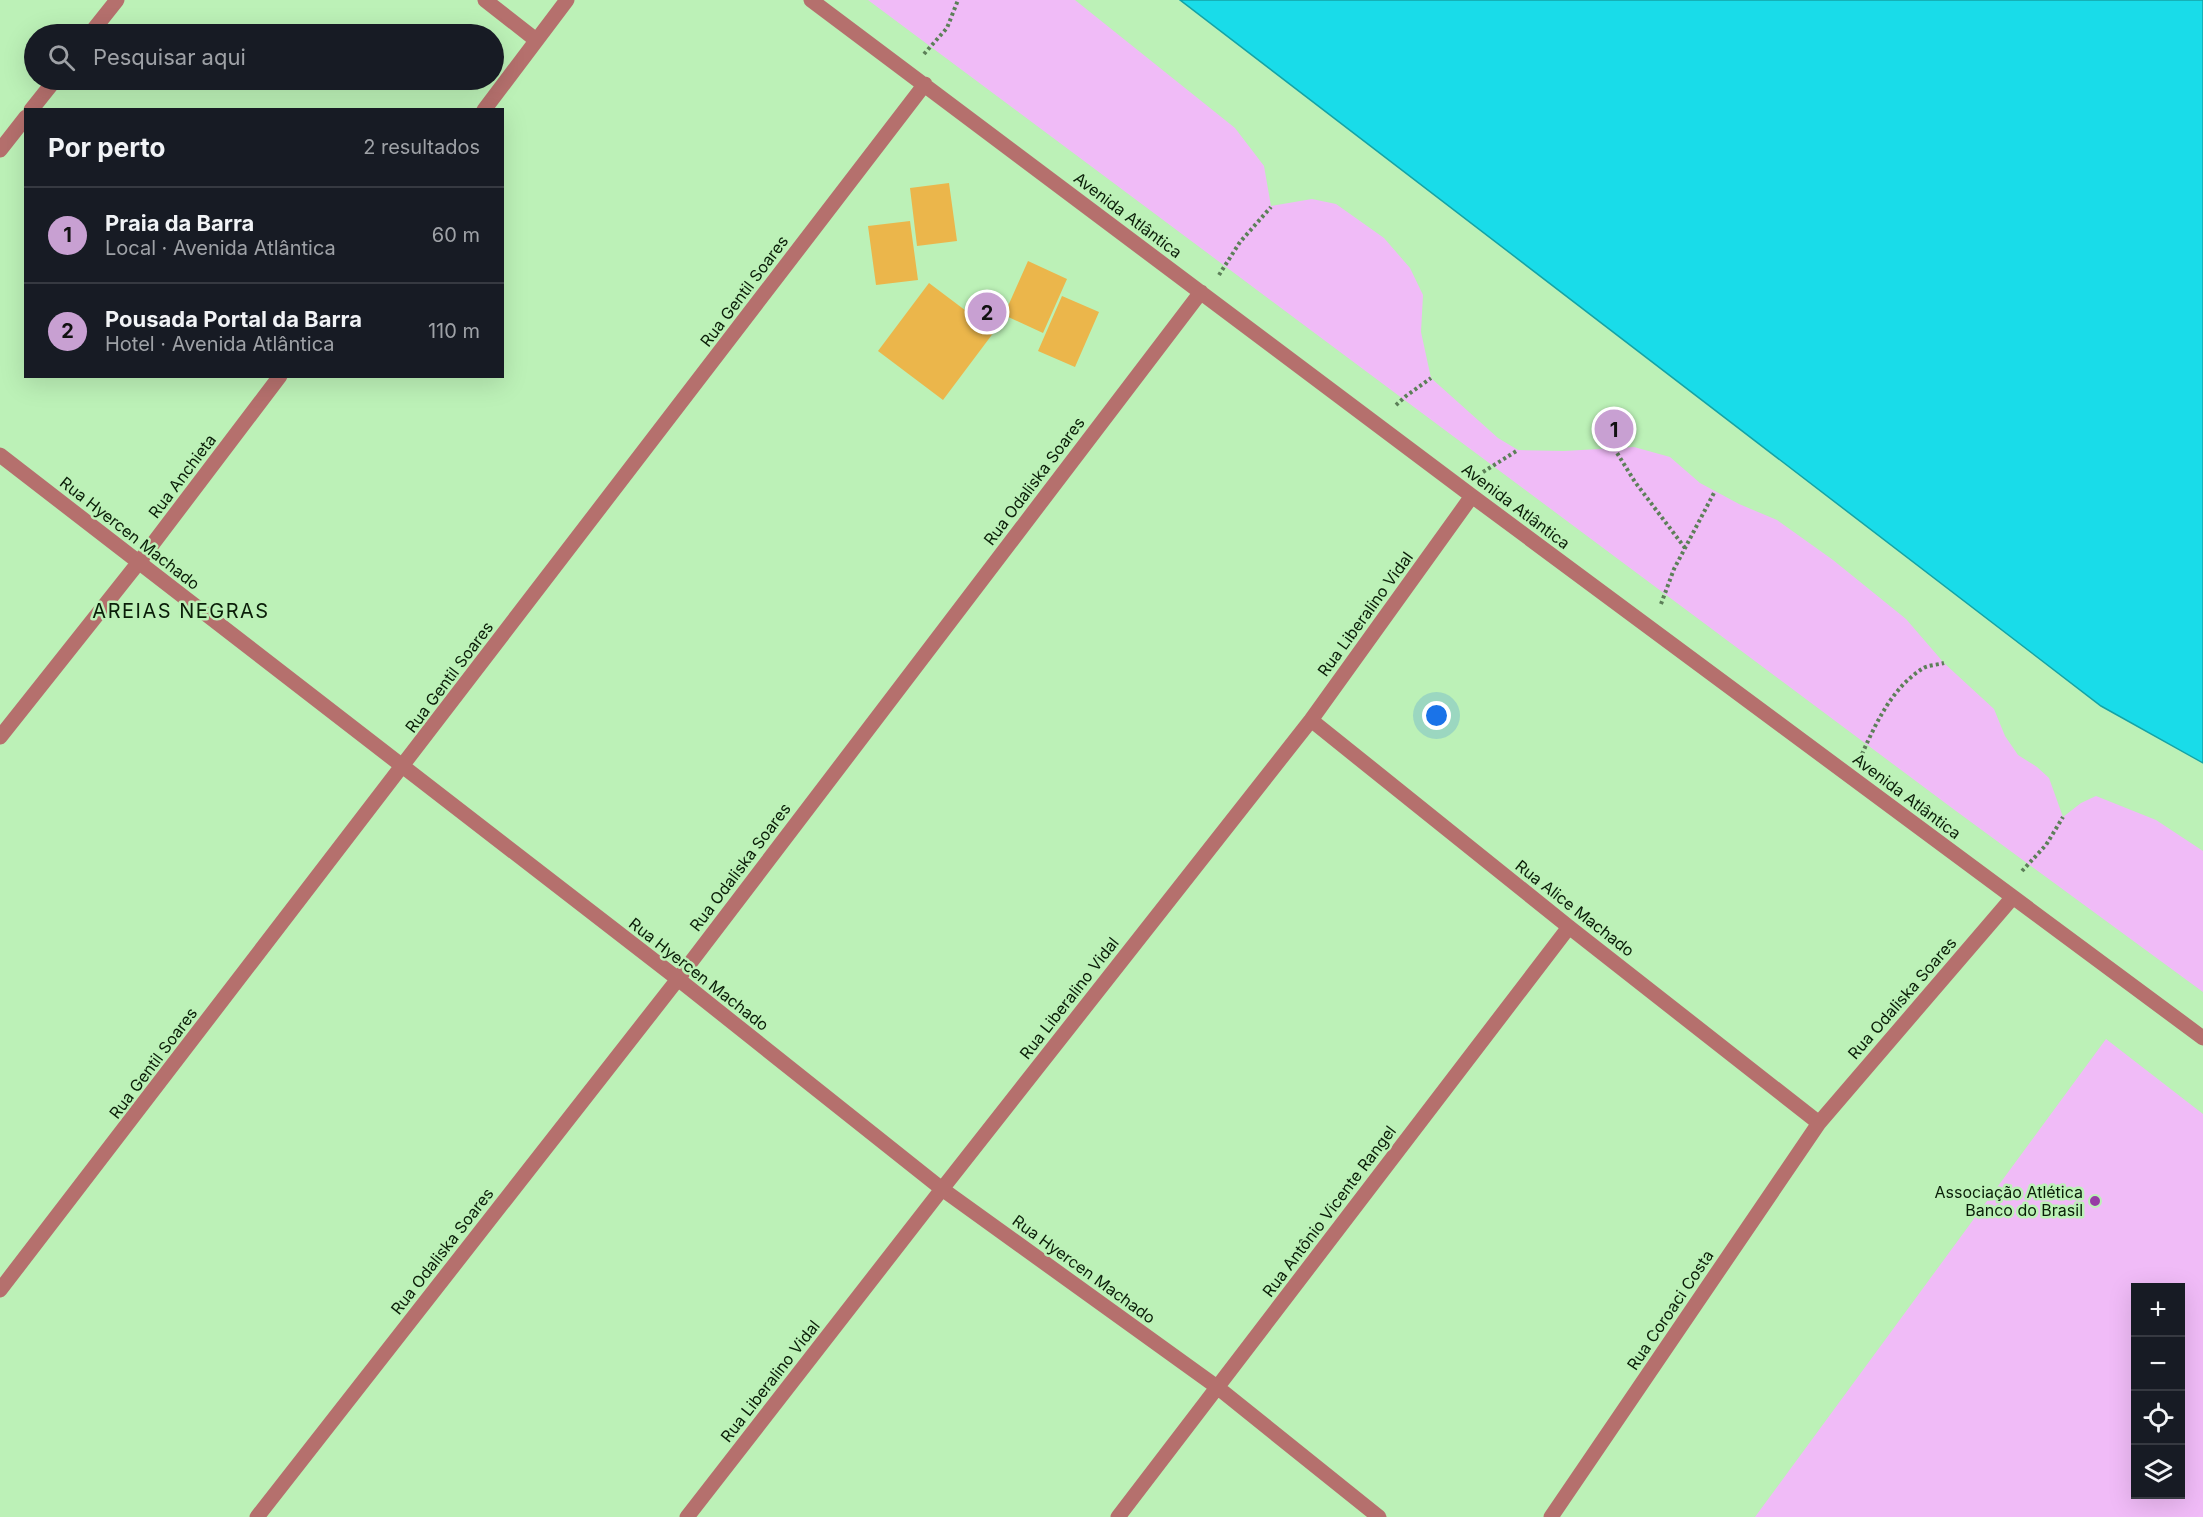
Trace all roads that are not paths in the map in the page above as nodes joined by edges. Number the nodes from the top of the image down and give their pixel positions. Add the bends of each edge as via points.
1 (117, 0) edge
2 (485, 0) edge
3 (567, 0) edge
4 (810, 0) edge
5 (98, 24) edge
6 (536, 40) junction
7 (504, 83) edge
8 (925, 84) junction
9 (47, 90) edge
10 (499, 90) edge
11 (34, 108) edge
12 (485, 108) edge
13 (24, 120) edge
14 (0, 150) edge
15 (1200, 292) junction
16 (278, 378) edge
17 (0, 455) edge
18 (1472, 496) junction
19 (139, 562) junction
20 (1311, 720) junction
21 (0, 737) edge
22 (403, 766) junction
23 (2013, 897) junction
24 (1569, 927) junction
25 (678, 979) junction
26 (2203, 1038) edge
27 (1819, 1123) junction
28 (942, 1189) junction
29 (0, 1290) edge
30 (1217, 1387) junction
31 (257, 1517) edge
32 (687, 1517) edge
33 (1118, 1517) edge
34 (1379, 1517) edge
35 (1551, 1517) edge

1 - 5 street
2 - 6 street
3 - 6 street
4 - 8 street, Avenida Atlântica
6 - 7 street
8 - 15 street, Avenida Atlântica
8 - 22 street, Rua Gentil Soares
9 - 11 street
10 - 12 street
13 - 14 street
15 - 18 street, Avenida Atlântica
15 - 25 street, Rua Odaliska Soares
16 - 19 street, Rua Anchieta
17 - 19 street, Rua Hyercen Machado
18 - 20 street, Rua Liberalino Vidal
18 - 23 street, Avenida Atlântica
19 - 21 street, Rua Anchieta
19 - 22 street, Rua Hyercen Machado
20 - 24 street, Rua Alice Machado
20 - 28 street, Rua Liberalino Vidal
22 - 25 street, Rua Hyercen Machado
22 - 29 street, Rua Gentil Soares
23 - 26 street, Avenida Atlântica
23 - 27 street, Rua Odaliska Soares
24 - 27 street, Rua Alice Machado
24 - 30 street, Rua Antônio Vicente Rangel
25 - 28 street, Rua Hyercen Machado
25 - 31 street, Rua Odaliska Soares
27 - 35 street, Rua Coroaci Costa
28 - 30 street, Rua Hyercen Machado
28 - 32 street, Rua Liberalino Vidal
30 - 33 street, Rua Antônio Vicente Rangel
30 - 34 street, Rua Hyercen Machado

